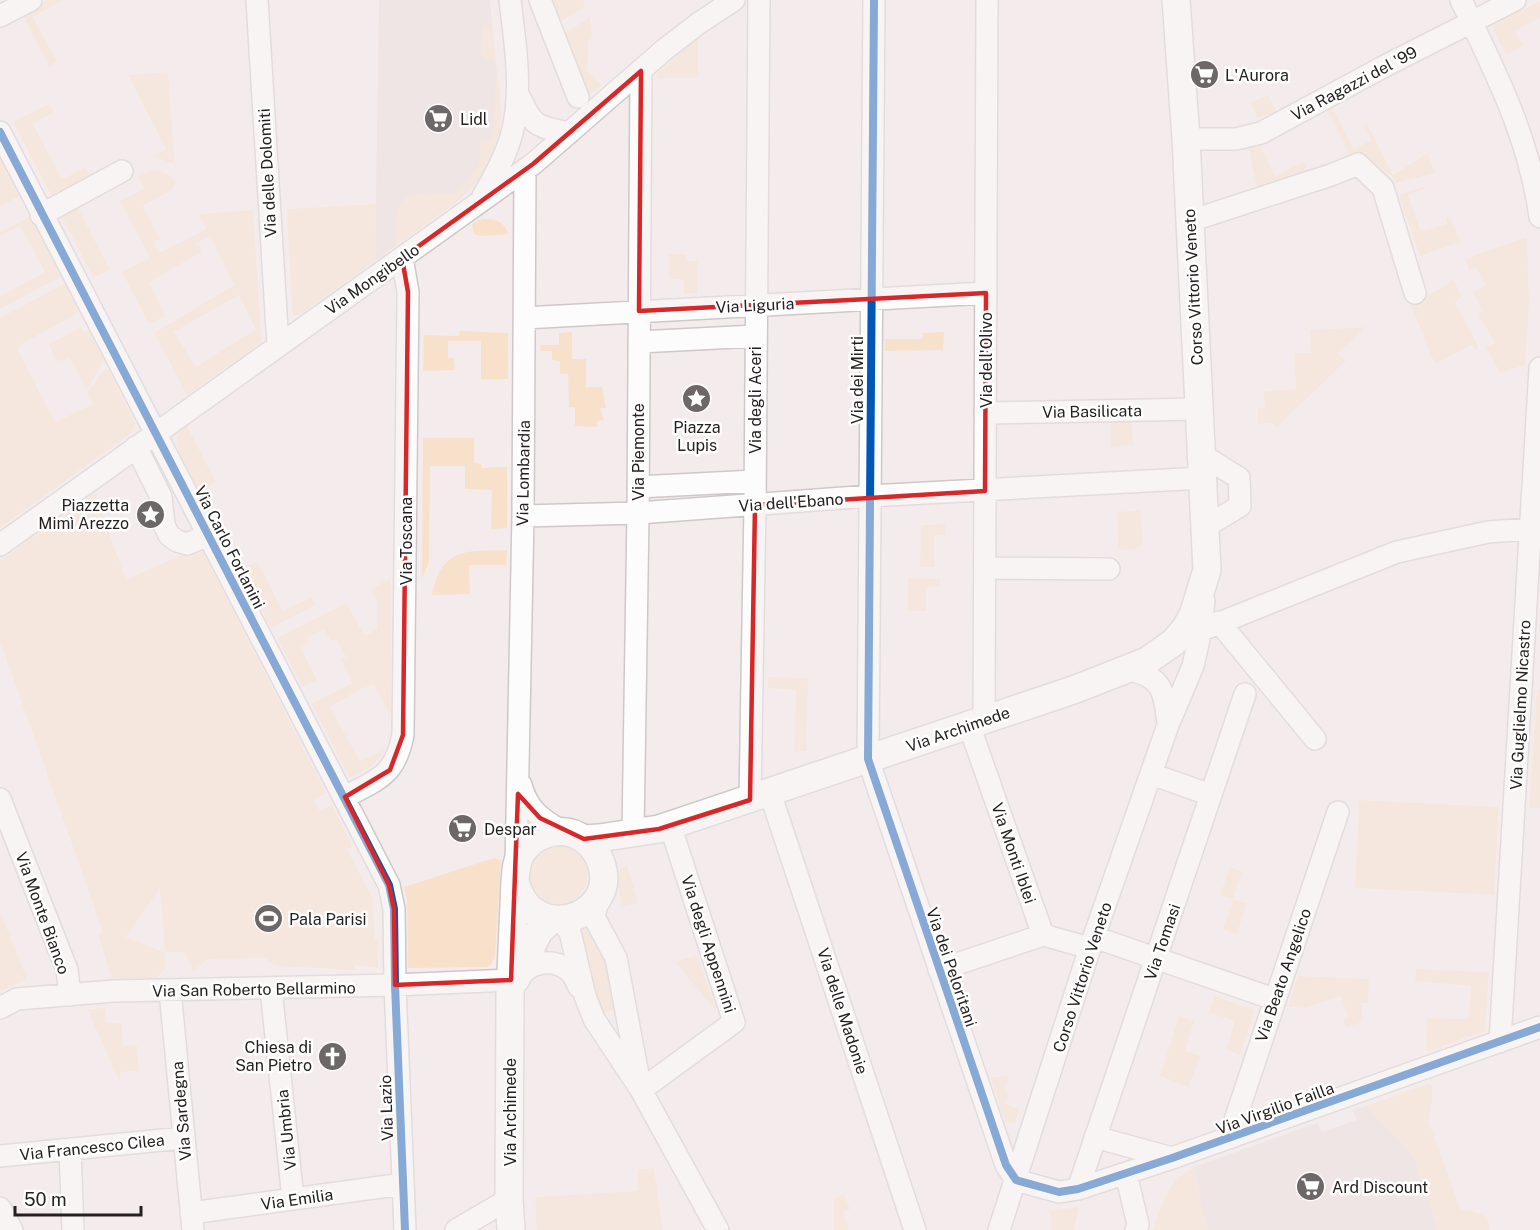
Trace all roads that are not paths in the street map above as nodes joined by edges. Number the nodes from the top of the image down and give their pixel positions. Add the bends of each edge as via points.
1 (31, 0) edge
2 (256, 0) edge
3 (510, 0) edge
4 (540, 0) edge
5 (734, 0) edge
6 (759, 0) edge
7 (873, 0) edge
8 (987, 0) edge
9 (1461, 0) edge
10 (1515, 0) edge
11 (1176, 1) edge
12 (0, 16) edge
13 (1471, 21) junction
14 (641, 71) junction
15 (518, 94) junction
16 (578, 97) dead end
17 (537, 126) junction
18 (0, 132) edge
19 (512, 132) junction
20 (569, 134) junction
21 (1186, 139) junction
22 (533, 163) junction
23 (122, 171) dead end
24 (479, 202) junction
25 (41, 215) junction
26 (1540, 217) edge
27 (1190, 221) junction
28 (402, 258) junction
29 (986, 293) junction
30 (1415, 293) dead end
31 (871, 300) junction
32 (755, 304) junction
33 (639, 311) junction
34 (524, 318) junction
35 (755, 336) junction
36 (639, 342) junction
37 (278, 346) junction
38 (1540, 368) edge
39 (1199, 409) junction
40 (986, 413) junction
41 (156, 433) junction
42 (136, 447) junction
43 (1202, 466) junction
44 (755, 481) junction
45 (638, 487) junction
46 (986, 490) junction
47 (870, 496) junction
48 (755, 505) junction
49 (638, 513) junction
50 (523, 516) junction
51 (1205, 528) junction
52 (1530, 529) junction
53 (208, 535) junction
54 (0, 544) edge
55 (986, 568) junction
56 (1109, 569) dead end
57 (1207, 570) junction
58 (1210, 626) junction
59 (1168, 647) junction
60 (1531, 663) edge
61 (1192, 666) junction
62 (1129, 670) junction
63 (1164, 692) junction
64 (1245, 694) dead end
65 (976, 722) junction
66 (1168, 725) junction
67 (1315, 739) dead end
68 (868, 759) junction
69 (1151, 774) junction
70 (519, 776) junction
71 (1211, 795) junction
72 (760, 796) junction
73 (345, 797) junction
74 (0, 799) edge
75 (1338, 812) dead end
76 (665, 827) junction
77 (633, 832) junction
78 (573, 835) junction
79 (516, 874) junction
80 (601, 883) junction
81 (555, 920) junction
82 (1043, 935) junction
83 (1092, 943) junction
84 (1156, 958) junction
85 (939, 970) junction
86 (395, 986) junction
87 (512, 987) junction
88 (271, 989) junction
89 (170, 991) junction
90 (70, 995) junction
91 (585, 996) junction
92 (1274, 999) junction
93 (0, 1008) edge
94 (1540, 1028) edge
95 (1500, 1042) junction
96 (641, 1090) junction
97 (1095, 1137) junction
98 (183, 1138) junction
99 (1229, 1138) junction
100 (70, 1149) junction
101 (0, 1156) edge
102 (1172, 1158) junction
103 (1126, 1174) junction
104 (1016, 1180) junction
105 (403, 1184) junction
106 (1078, 1189) junction
107 (293, 1199) junction
108 (509, 1199) junction
109 (0, 1208) edge
110 (192, 1222) edge
111 (12, 1230) edge
112 (73, 1230) edge
113 (405, 1230) edge
114 (456, 1230) edge
115 (511, 1230) edge
116 (718, 1230) edge
117 (915, 1230) edge
118 (999, 1230) edge
119 (1136, 1230) edge

1 - 12 street
2 - 37 street, Via delle Dolomiti
3 - 15 street
4 - 16 street
5 - 14 street, Via Mongibello
6 - 32 street, Via degli Aceri
7 - 31 street, Via dei Mirti
8 - 29 street, Via dell'Olivo
9 - 13 street
10 - 13 street, Via Ragazzi del '99
11 - 21 main road, Corso Vittorio Veneto
13 - 21 street, Via Ragazzi del '99 via 1261,132 1236,139
13 - 26 street via 1524,142
14 - 20 street, Via Mongibello
14 - 33 street, Via Piemonte
15 - 17 street
15 - 19 street
17 - 20 street
17 - 22 street, Via Lombardia via 541,141
18 - 25 street, Via Carlo Forlanini
19 - 22 street via 520,150
19 - 24 street via 495,176
20 - 22 street, Via Mongibello
21 - 27 main road, Corso Vittorio Veneto
22 - 24 street, Via Mongibello
22 - 34 street, Via Lombardia
23 - 25 street
24 - 28 street, Via Mongibello
25 - 41 street, Via Carlo Forlanini
27 - 30 street via 1358,164 1383,188
27 - 39 main road, Corso Vittorio Veneto
28 - 37 street, Via Mongibello
28 - 73 street, Via Toscana via 408,292 403,735 390,770
29 - 31 street, Via Liguria
29 - 40 street, Via dell'Olivo
31 - 32 street, Via Liguria
31 - 47 street, Via dei Mirti
32 - 33 street, Via Liguria
32 - 35 street, Via degli Aceri
33 - 34 street, Via Liguria
33 - 36 street, Via Piemonte
34 - 50 street, Via Lombardia
35 - 36 street
35 - 44 street, Via degli Aceri
36 - 45 street, Via Piemonte
37 - 41 street, Via Mongibello
38 - 52 street, Via Guglielmo Nicastro
39 - 40 street, Via Basilicata
39 - 43 main road, Corso Vittorio Veneto
40 - 46 street, Via dell'Olivo
41 - 42 street, Via Mongibello
41 - 53 street, Via Carlo Forlanini
42 - 53 street via 161,498 169,535 187,544
42 - 54 street, Via Mongibello
43 - 46 street, Via dell'Ebano
43 - 51 main road, Corso Vittorio Veneto
43 - 51 street via 1239,478 1240,506
44 - 45 street
44 - 48 street, Via degli Aceri
45 - 49 street, Via Piemonte
46 - 47 street, Via dell'Ebano
46 - 55 street, Via dell'Olivo
47 - 48 street, Via dell'Ebano
47 - 68 street, Via dei Mirti
48 - 49 street, Via dell'Ebano
48 - 72 street, Via degli Aceri
49 - 50 street, Via dell'Ebano
49 - 77 street, Via Piemonte
50 - 70 street, Via Lombardia
51 - 57 main road, Corso Vittorio Veneto
52 - 58 street via 1488,532 1396,552
52 - 60 street, Via Guglielmo Nicastro
53 - 73 street, Via Carlo Forlanini
55 - 56 street
55 - 65 street, Via dell'Olivo
57 - 58 street, Corso Vittorio Veneto
57 - 59 main road, Via Archimede via 1193,615
58 - 59 street
58 - 61 street, Corso Vittorio Veneto
58 - 67 street
59 - 61 street via 1179,645 1188,650
59 - 62 main road, Via Archimede
59 - 63 street via 1159,661
60 - 95 street, Via Guglielmo Nicastro
61 - 66 street, Corso Vittorio Veneto
62 - 63 street via 1155,681
62 - 65 main road, Via Archimede
63 - 66 street
64 - 71 street, Via Tomasi
65 - 68 main road, Via Archimede
65 - 82 street, Via Monti Iblei
66 - 69 street, Corso Vittorio Veneto
68 - 72 main road, Via Archimede
68 - 85 street, Via dei Peloritani
69 - 71 street
69 - 83 street, Corso Vittorio Veneto
70 - 78 street via 523,794 540,818
70 - 79 street, Via Lombardia
71 - 84 street, Via Tomasi
72 - 76 main road, Via Archimede
72 - 117 street, Via delle Madonie
73 - 86 street, Via Carlo Forlanini via 389,885 394,909
74 - 90 street, Via Monte Bianco via 67,970
75 - 92 street, Via Beato Angelico
76 - 77 main road
76 - 80 main road via 612,860
76 - 96 street, Via degli Appennini via 734,1022
77 - 78 main road via 600,838
78 - 79 main road via 550,832 538,837 520,855
78 - 80 main road via 593,847 600,857
79 - 81 main road via 518,892 524,902 531,910
79 - 87 main road, Via Archimede
80 - 81 main road via 592,906 570,919
80 - 96 street via 594,916 616,958
81 - 87 main road via 539,931
81 - 91 street via 570,932
82 - 83 street
82 - 85 street
83 - 84 street
83 - 104 street, Corso Vittorio Veneto
84 - 92 street
84 - 97 street, Via Tomasi
85 - 104 street, Via dei Peloritani via 1005,1165
86 - 87 street, Via San Roberto Bellarmino
86 - 88 street, Via San Roberto Bellarmino
86 - 105 street, Via Lazio
87 - 91 street via 527,968 547,962 565,968
87 - 108 main road, Via Archimede
88 - 89 street, Via San Roberto Bellarmino
88 - 107 street, Via Umbria
89 - 90 street, Via San Roberto Bellarmino
89 - 98 street, Via Sardegna
90 - 93 street, Via San Roberto Bellarmino via 17,999
91 - 96 street via 594,1019
92 - 99 street, Via Beato Angelico
94 - 95 street, Via Virgilio Failla
95 - 99 street, Via Virgilio Failla
96 - 116 street
97 - 102 street
97 - 106 street, Via Tomasi
98 - 100 street, Via Francesco Cilea
98 - 110 street, Via Sardegna
99 - 102 street, Via Virgilio Failla
100 - 101 street, Via Francesco Cilea
100 - 112 street
102 - 103 street, Via Virgilio Failla
103 - 106 street, Via Virgilio Failla
103 - 119 street via 1138,1224
104 - 106 street, Via Virgilio Failla via 1059,1192
104 - 118 street, Corso Vittorio Veneto
105 - 107 street, Via Emilia
105 - 113 street, Via Lazio
107 - 110 street, Via Emilia
108 - 114 street
108 - 115 main road, Via Archimede
109 - 111 street

